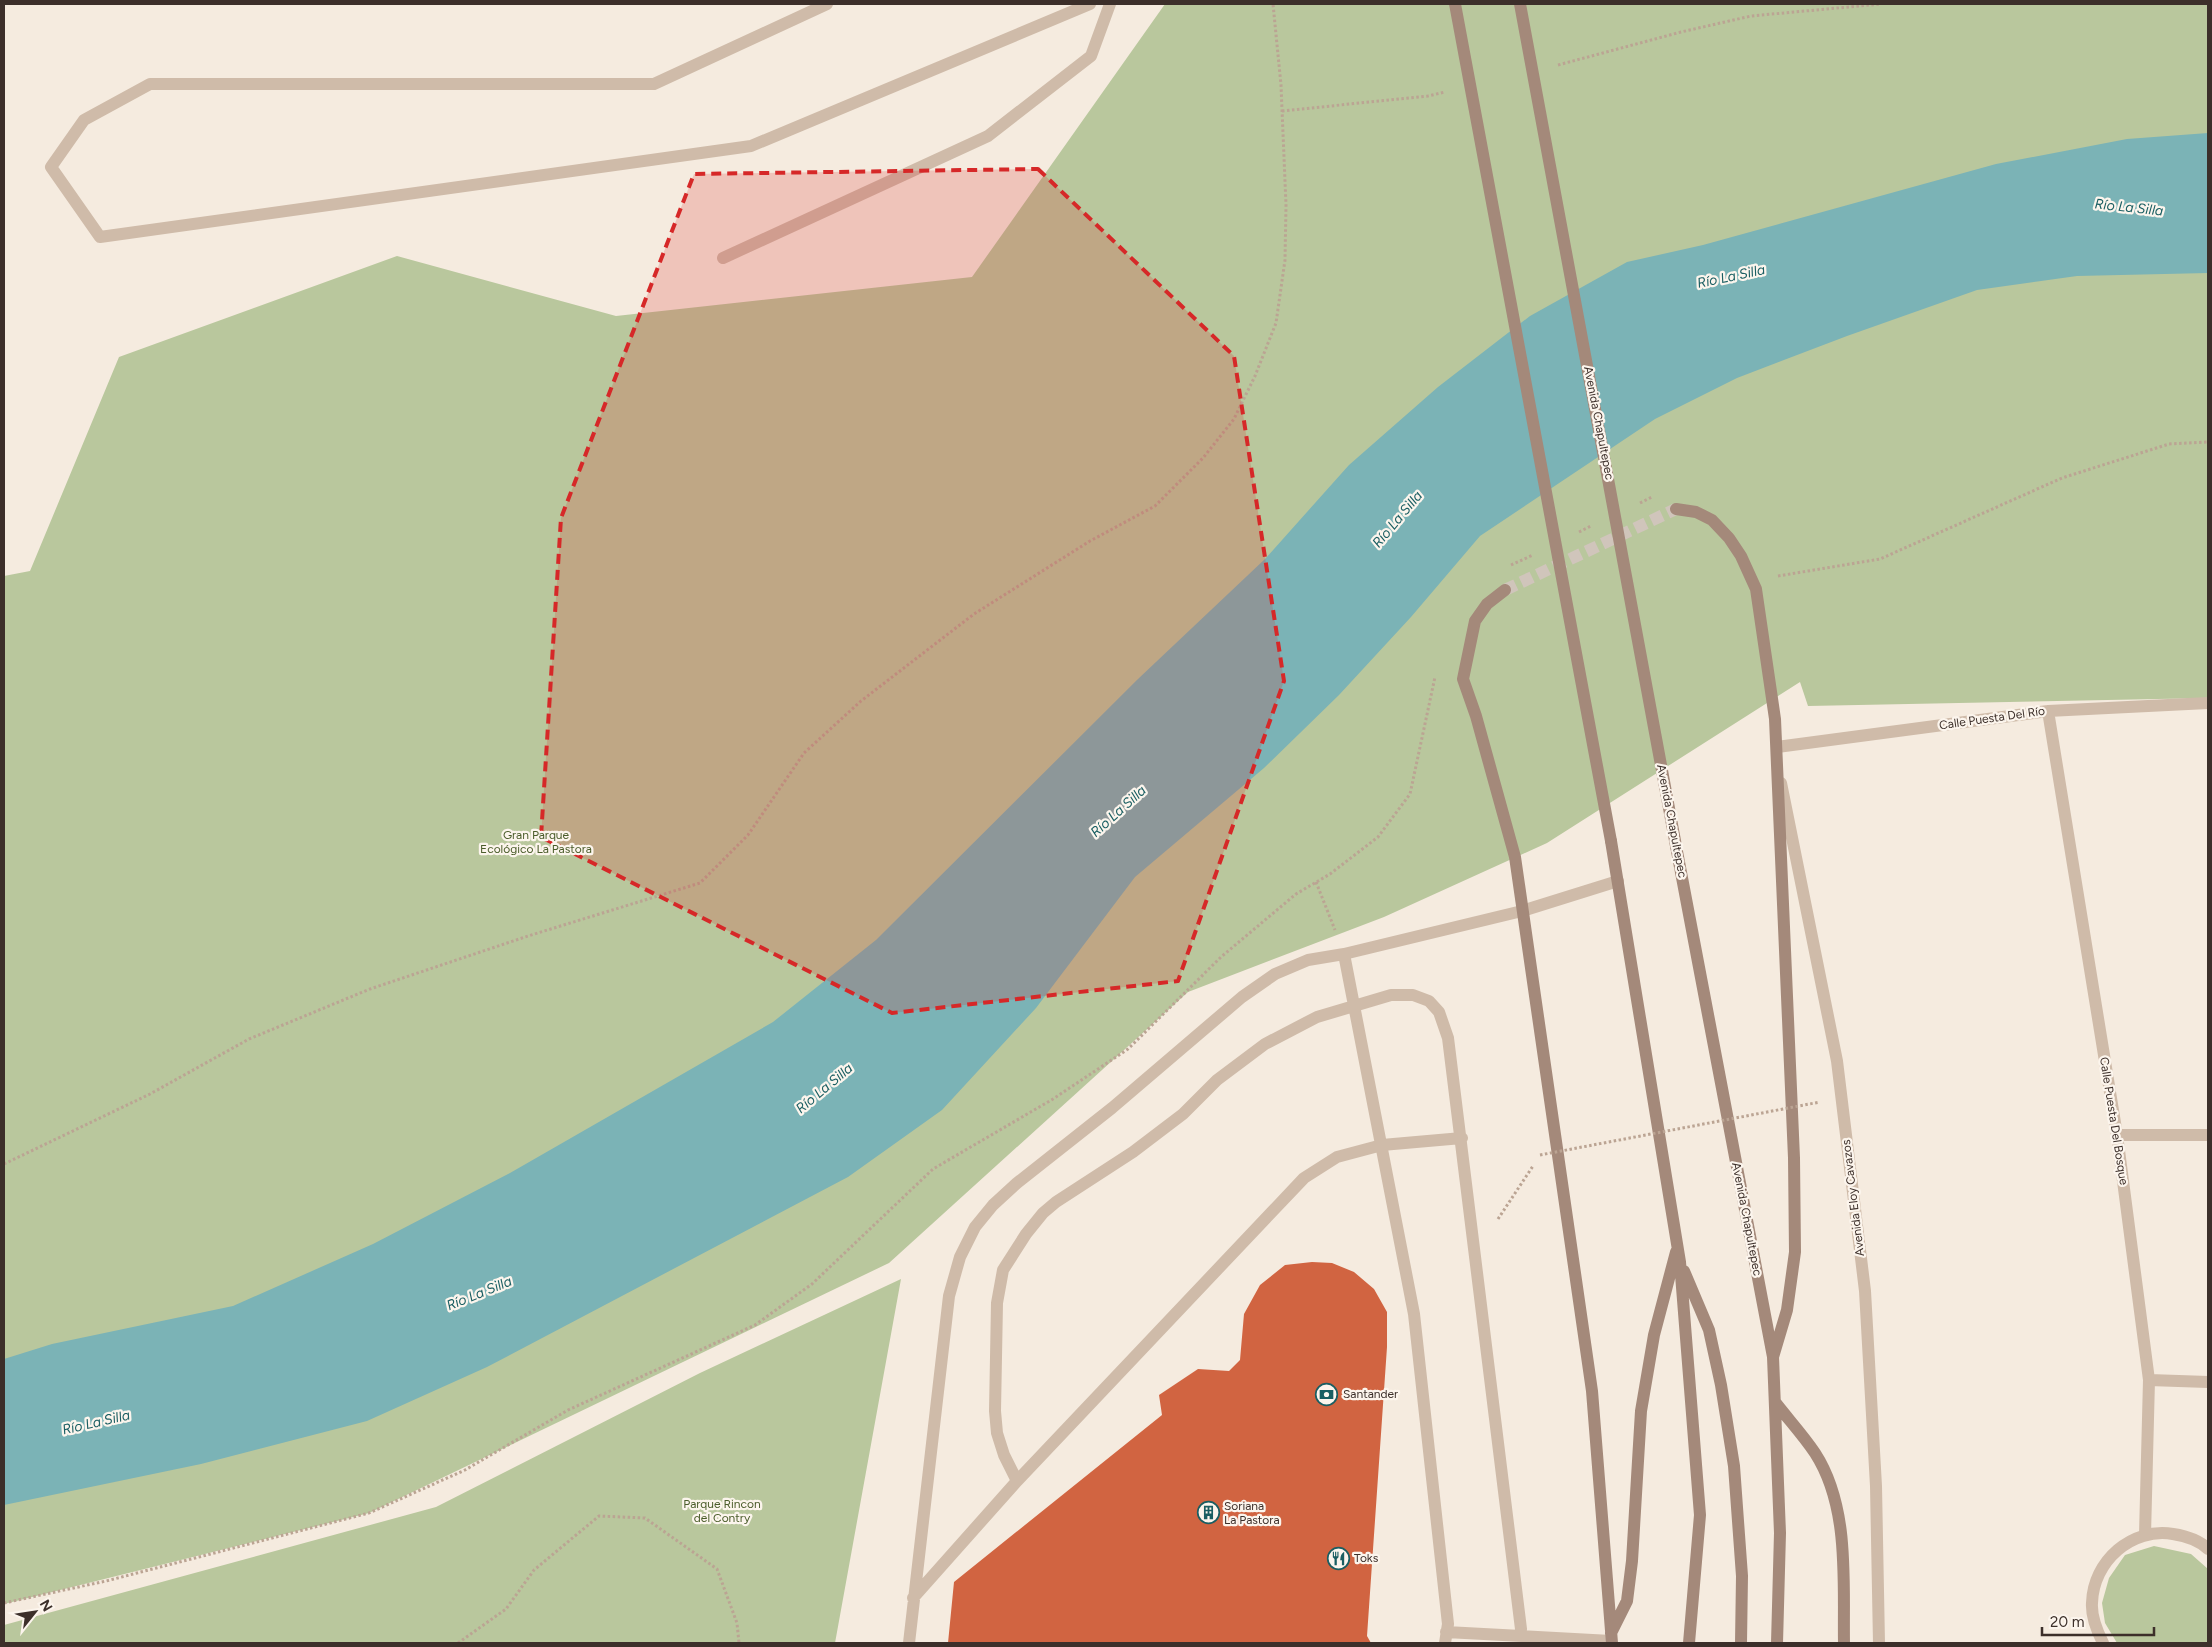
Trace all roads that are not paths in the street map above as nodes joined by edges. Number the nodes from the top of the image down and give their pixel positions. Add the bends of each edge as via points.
1 (827, 4) edge
2 (1090, 4) edge
3 (1110, 4) edge
4 (1455, 4) edge
5 (1520, 4) edge
6 (723, 258) dead end
7 (1676, 509) tunnel mouth
8 (1505, 590) tunnel mouth
9 (2208, 703) edge
10 (2048, 710) junction
11 (1777, 752) junction
12 (1618, 881) junction
13 (1522, 911) junction
14 (1344, 954) junction
15 (1353, 1008) junction
16 (2208, 1135) edge
17 (2117, 1136) junction
18 (1462, 1138) junction
19 (1382, 1146) junction
20 (1678, 1245) junction
21 (1680, 1262) junction
22 (1773, 1357) junction
23 (2149, 1380) junction
24 (2208, 1382) edge
25 (1775, 1402) junction
26 (1016, 1481) junction
27 (2145, 1535) junction
28 (2208, 1550) edge
29 (913, 1598) junction
30 (1446, 1638) edge
31 (1611, 1639) edge
32 (1520, 1640) edge
33 (909, 1643) edge
34 (1689, 1643) edge
35 (1741, 1643) edge
36 (1777, 1643) edge
37 (1844, 1643) edge
38 (1879, 1643) edge
39 (2103, 1643) edge

1 - 2 street via 654,84 150,84 84,120 51,167 100,237 751,146
3 - 6 street via 1090,56 988,136
4 - 12 main road, bridge
5 - 22 main road, Avenida Chapultepec, bridge
7 - 11 main road via 1696,512 1712,520 1741,556 1756,589 1765,637
8 - 13 main road via 1487,604 1474,621 1463,679 1515,857
9 - 10 street, Calle Puesta Del Río
10 - 11 street, Calle Puesta Del Río
10 - 17 street, Calle Puesta Del Bosque
11 - 22 main road via 1795,1252 1787,1310
11 - 38 street, Avenida Eloy Cavazos via 1837,1061 1865,1292 1876,1486
12 - 13 street
12 - 20 main road
13 - 14 street
13 - 31 main road via 1592,1391
14 - 15 street
14 - 29 street via 1308,960 1275,974 1242,997 1112,1108 1017,1183 992,1205 974,1227 960,1257 949,1296
15 - 18 street via 1391,995 1413,995 1429,1001 1438,1012 1448,1038
15 - 19 street
15 - 26 street via 1317,1016 1265,1044 1217,1080 1183,1114 1133,1152 1056,1202 1026,1234 1003,1270 997,1303 995,1410 1004,1455
16 - 17 street
17 - 23 street, Calle Puesta Del Bosque
18 - 19 street
18 - 32 street
19 - 26 street via 1337,1157 1304,1178
19 - 30 street via 1414,1314 1448,1624
20 - 21 main road
20 - 31 main road via 1654,1335 1641,1411 1627,1601
21 - 34 main road via 1700,1515
21 - 35 main road via 1709,1330 1723,1394 1734,1466 1742,1576
22 - 25 main road, Avenida Chapultepec
23 - 24 street
23 - 27 street, Calle Puesta Del Bosque
25 - 36 main road, Avenida Chapultepec via 1780,1533
25 - 37 main road via 1816,1454 1833,1494 1840,1532
26 - 29 street
27 - 28 street via 2186,1536
27 - 39 street via 2117,1550 2104,1564 2095,1583 2092,1603
29 - 33 street
30 - 32 street
31 - 32 street

